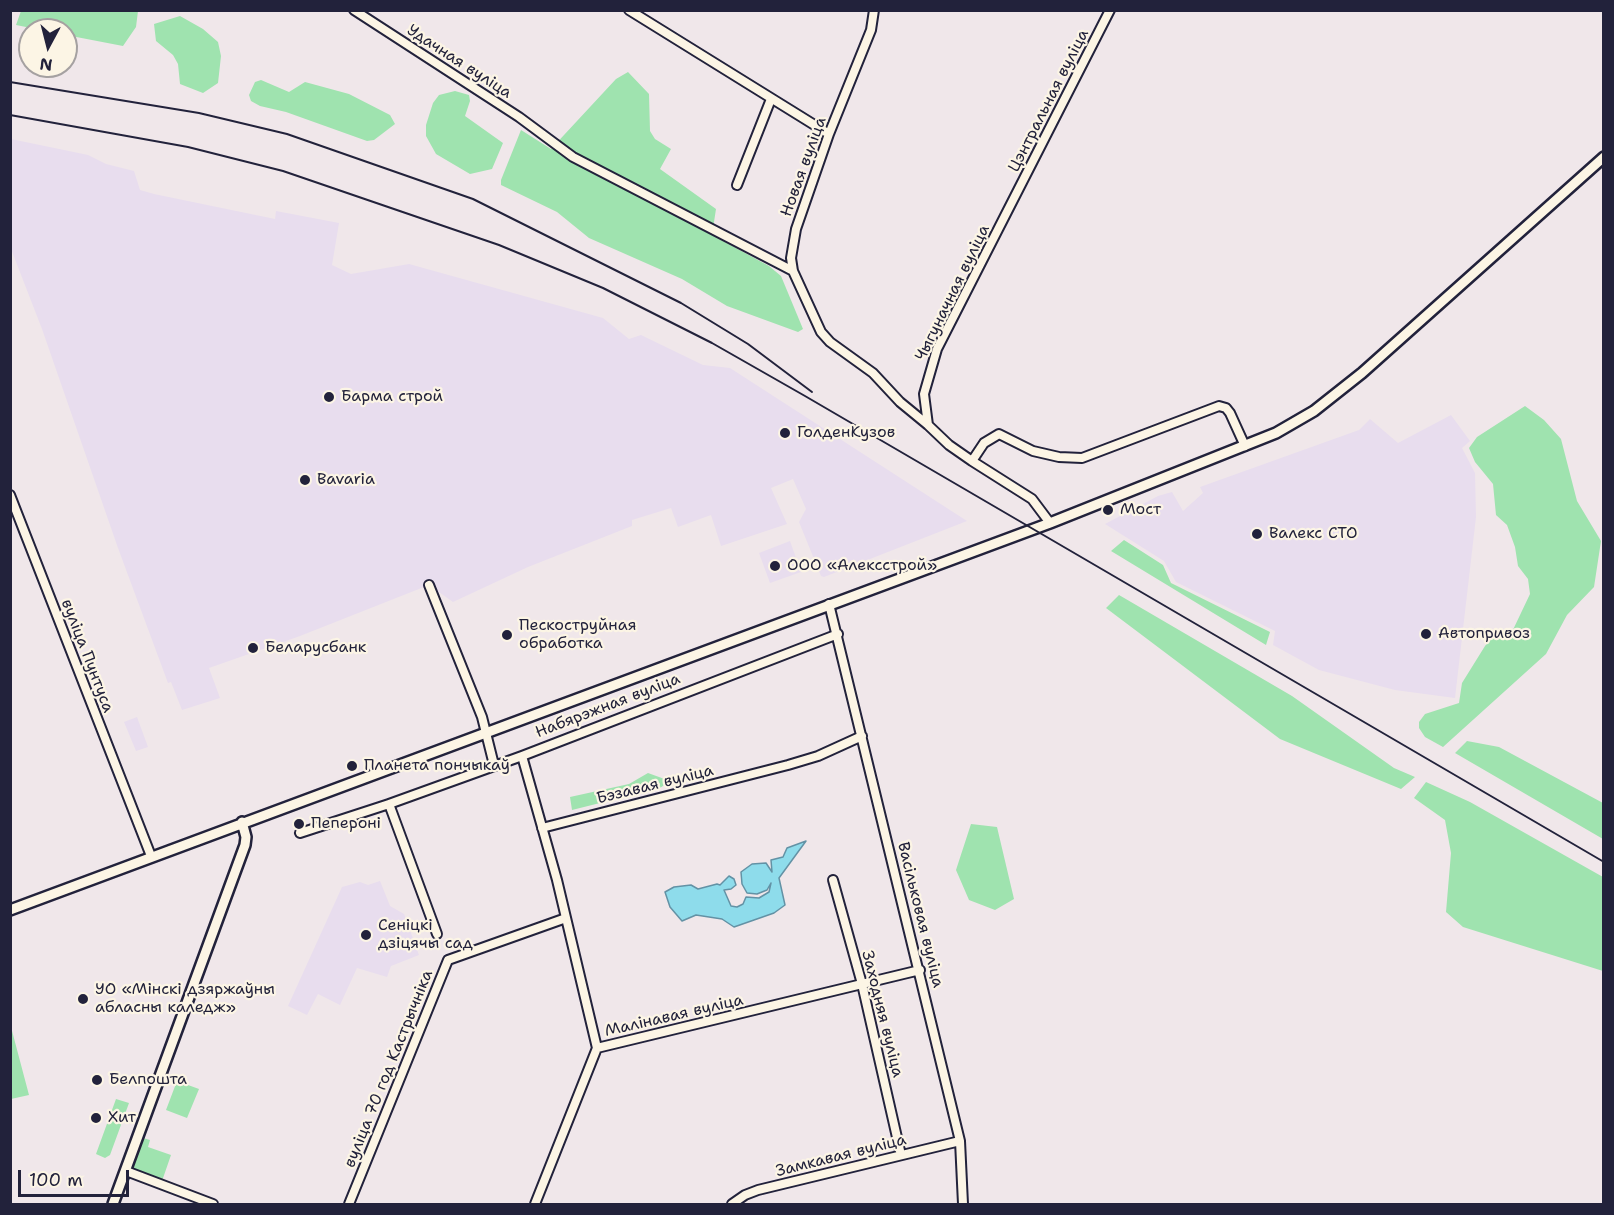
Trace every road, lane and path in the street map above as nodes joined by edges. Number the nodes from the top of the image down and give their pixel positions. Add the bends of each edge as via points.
1 (354, 10) edge
2 (629, 10) edge
3 (874, 10) edge
4 (1110, 10) edge
5 (771, 99) junction
6 (829, 134) junction
7 (1604, 157) edge
8 (737, 185) dead end
9 (1013, 204) joint
10 (793, 271) junction
11 (928, 425) junction
12 (1245, 446) junction
13 (972, 461) junction
14 (10, 495) edge
15 (1050, 523) junction
16 (429, 585) dead end
17 (829, 604) junction
18 (838, 634) junction
19 (486, 733) junction
20 (861, 736) junction
21 (522, 756) junction
22 (494, 765) junction
23 (389, 804) junction
24 (242, 822) junction
25 (542, 828) junction
26 (300, 833) dead end
27 (150, 856) junction
28 (833, 880) dead end
29 (10, 910) edge
30 (566, 918) junction
31 (437, 934) dead end
32 (920, 970) junction
33 (862, 984) junction
34 (597, 1048) junction
35 (960, 1141) junction
36 (901, 1155) junction
37 (126, 1171) junction
38 (114, 1204) edge
39 (213, 1204) edge
40 (350, 1204) edge
41 (535, 1204) edge
42 (732, 1204) edge
43 (963, 1204) edge

1 - 10 street, Удачная вуліца via 519,117 573,157
2 - 5 street
3 - 6 street, Новая вуліца via 864,47
4 - 9 street, Цэнтральная вуліца
5 - 6 street
5 - 8 street
6 - 10 street, Новая вуліца via 796,229
7 - 12 street via 1336,395 1297,422
9 - 11 street, Чыгуначная вуліца via 938,349 924,394
10 - 11 street, Новая вуліца via 821,332 873,373
11 - 13 street
12 - 13 street via 1230,413 1220,406 1082,458 1033,451 999,434 984,443
12 - 15 street
13 - 15 street via 1032,499
14 - 27 street, вуліца Пунтуса
15 - 17 street
16 - 19 street
17 - 18 street, Васільковая вуліца
17 - 19 street
18 - 20 street, Васільковая вуліца
18 - 21 street, Набярэжная вуліца
19 - 22 street
19 - 24 street
20 - 25 street, Бэзавая вуліца via 788,765
20 - 32 street, Васільковая вуліца
21 - 22 street, Набярэжная вуліца
21 - 25 street
22 - 23 street, Набярэжная вуліца
23 - 26 street, Набярэжная вуліца
23 - 31 street
24 - 27 street
24 - 37 street via 246,837
25 - 30 street
27 - 29 street
28 - 33 street, Заходняя вуліца
30 - 34 street
30 - 40 street, вуліца 70 год Кастрычніка via 448,960
32 - 33 street, Малінавая вуліца
32 - 35 street, Васільковая вуліца
33 - 34 street, Малінавая вуліца
33 - 36 street, Заходняя вуліца
34 - 41 street, Малінавая вуліца
35 - 36 street, Замкавая вуліца
35 - 43 street, Васільковая вуліца
36 - 42 street, Замкавая вуліца via 758,1190
37 - 38 street
37 - 39 street

